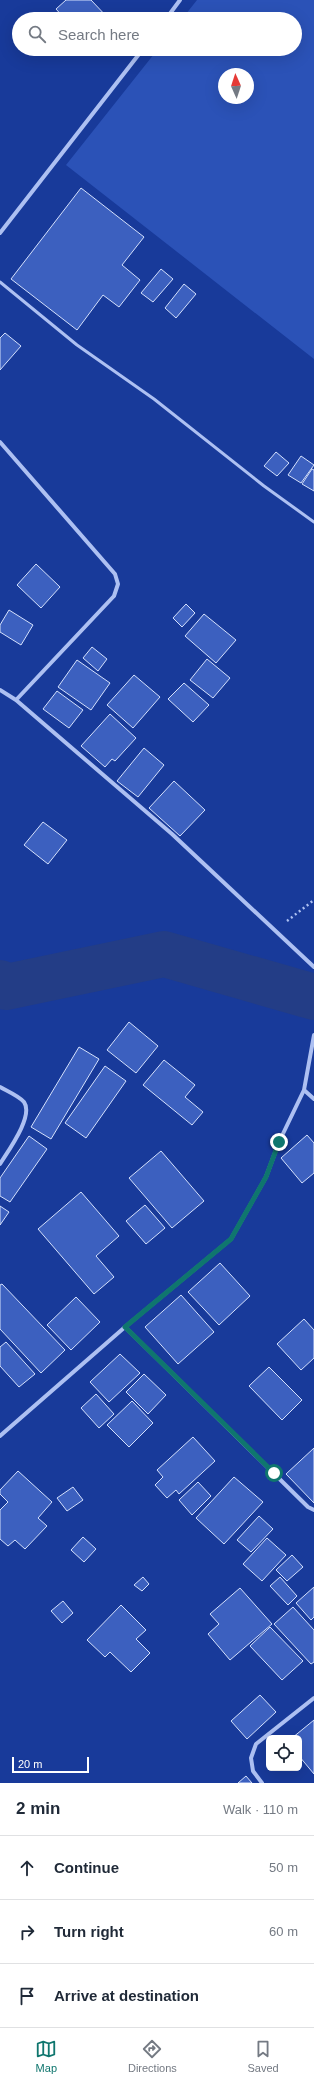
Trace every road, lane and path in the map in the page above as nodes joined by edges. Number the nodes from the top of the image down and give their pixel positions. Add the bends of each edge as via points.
1 (180, 0) edge
2 (171, 12) edge
3 (137, 56) edge
4 (0, 233) edge
5 (0, 282) edge
6 (0, 442) edge
7 (314, 522) edge
8 (0, 690) edge
9 (16, 700) junction
10 (314, 900) edge
11 (276, 930) junction
12 (314, 968) edge
13 (314, 1035) edge
14 (0, 1087) edge
15 (304, 1090) junction
16 (314, 1099) edge
17 (0, 1164) edge
18 (125, 1327) junction
19 (0, 1436) edge
20 (314, 1510) edge
21 (314, 1698) edge
22 (262, 1783) edge

1 - 2 street
3 - 4 street
5 - 7 lane via 77,344 154,399
6 - 9 street via 115,574 118,584 114,596
8 - 9 street
9 - 11 street via 172,834
10 - 11 path
11 - 12 street
13 - 15 street
14 - 17 street via 23,1101 28,1109 26,1118
15 - 16 street
15 - 18 street via 279,1142 266,1177 231,1239
18 - 19 street
18 - 20 street via 308,1507
21 - 22 street via 256,1744 251,1758 253,1771

